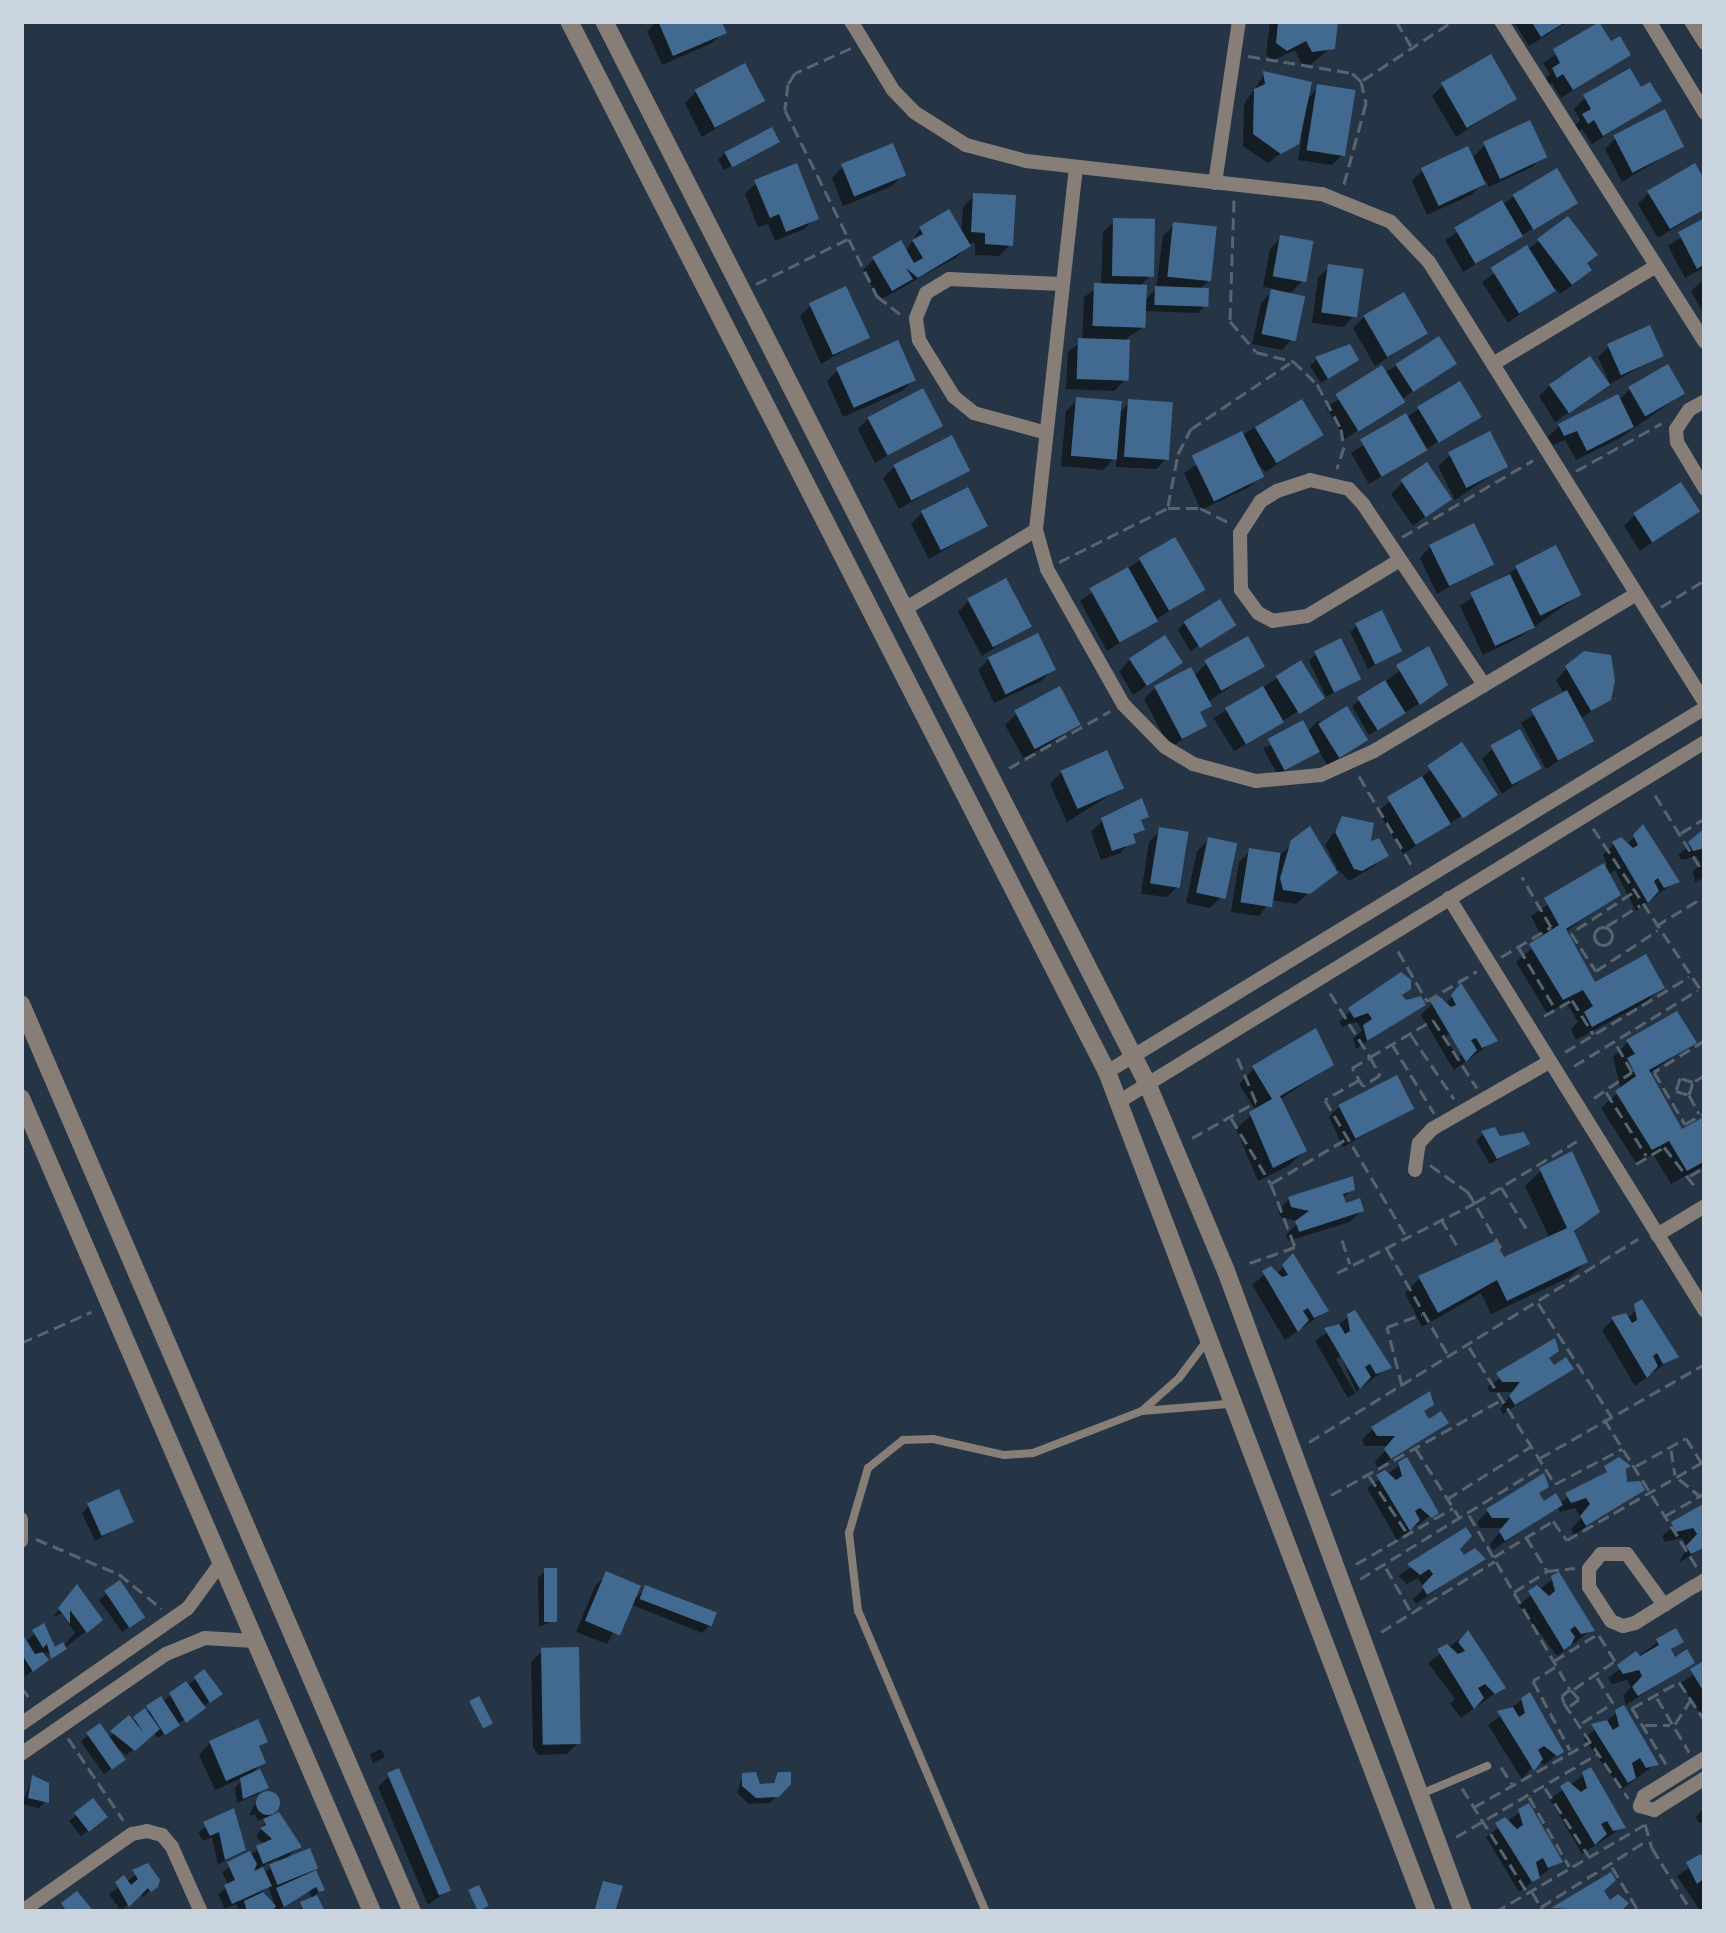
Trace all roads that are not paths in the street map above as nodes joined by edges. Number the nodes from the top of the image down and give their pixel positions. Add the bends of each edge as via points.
1 (568, 21) edge
2 (604, 21) edge
3 (851, 21) edge
4 (1239, 21) edge
5 (1502, 21) edge
6 (1648, 21) edge
7 (1691, 21) edge
8 (1705, 43) edge
9 (1705, 113) edge
10 (1076, 167) junction
11 (1215, 183) junction
12 (1656, 266) junction
13 (1061, 284) junction
14 (1705, 342) edge
15 (1493, 364) junction
16 (1705, 400) edge
17 (1043, 432) junction
18 (1705, 489) edge
19 (1036, 530) junction
20 (1400, 560) junction
21 (1636, 593) junction
22 (908, 607) junction
23 (1484, 685) junction
24 (1705, 706) edge
25 (1705, 742) edge
26 (1449, 898) junction
27 (21, 1004) edge
28 (1135, 1056) junction
29 (1553, 1069) junction
30 (1107, 1072) junction
31 (1148, 1083) junction
32 (21, 1098) edge
33 (1120, 1101) junction
34 (1415, 1166) road end
35 (1705, 1204) edge
36 (1655, 1232) junction
37 (1705, 1311) edge
38 (1209, 1338) junction
39 (1234, 1404) junction
40 (1142, 1411) junction
41 (21, 1519) edge
42 (22, 1538) edge
43 (220, 1564) junction
44 (1702, 1582) edge
45 (1705, 1602) edge
46 (1664, 1606) junction
47 (172, 1619) junction
48 (254, 1641) junction
49 (188, 1643) junction
50 (21, 1724) edge
51 (21, 1754) edge
52 (1701, 1761) edge
53 (1487, 1766) road end
54 (1705, 1778) edge
55 (1419, 1795) junction
56 (21, 1912) edge
57 (201, 1912) edge
58 (372, 1912) edge
59 (412, 1912) edge
60 (986, 1912) edge
61 (1427, 1912) edge
62 (1463, 1912) edge

1 - 30 street
2 - 22 street
3 - 10 street via 892,90 939,130 995,155
4 - 11 street
5 - 12 street
6 - 9 street
7 - 8 street
10 - 11 street
10 - 13 street
11 - 15 street via 1340,198 1390,222 1412,240
12 - 14 street
12 - 15 street
13 - 17 street
13 - 17 street via 949,279 926,293 916,318 919,340 954,397 974,413
15 - 21 street
16 - 18 street via 1681,418 1677,442
17 - 19 street
19 - 22 street
19 - 23 street via 1047,569 1123,704 1165,747 1224,775 1289,781 1352,764
20 - 20 street via 1306,616 1273,620 1241,590 1240,533 1277,491 1330,481 1363,504
20 - 23 street
21 - 23 street
21 - 24 street
22 - 28 street
24 - 28 street
25 - 26 street
26 - 29 street
26 - 31 street
27 - 59 street
28 - 30 street
28 - 31 street
29 - 34 street via 1441,1124 1419,1143
29 - 36 street
30 - 33 street
31 - 33 street
31 - 55 street via 1226,1271
32 - 43 street
33 - 38 street
35 - 36 street
36 - 37 street
38 - 39 street
38 - 40 lane
39 - 40 lane
39 - 61 street
40 - 60 lane via 1033,1453 903,1440 868,1468 853,1509 857,1611
41 - 42 street
43 - 47 street via 201,1595
43 - 48 street
44 - 45 street
44 - 46 street
46 - 46 street via 1635,1561 1619,1552 1600,1555 1589,1569 1589,1587 1611,1621 1629,1626
47 - 49 street
47 - 50 street
48 - 49 street
48 - 58 street
49 - 51 street
52 - 54 street via 1644,1813
53 - 55 lane
55 - 62 street
56 - 57 street via 132,1834 162,1835

